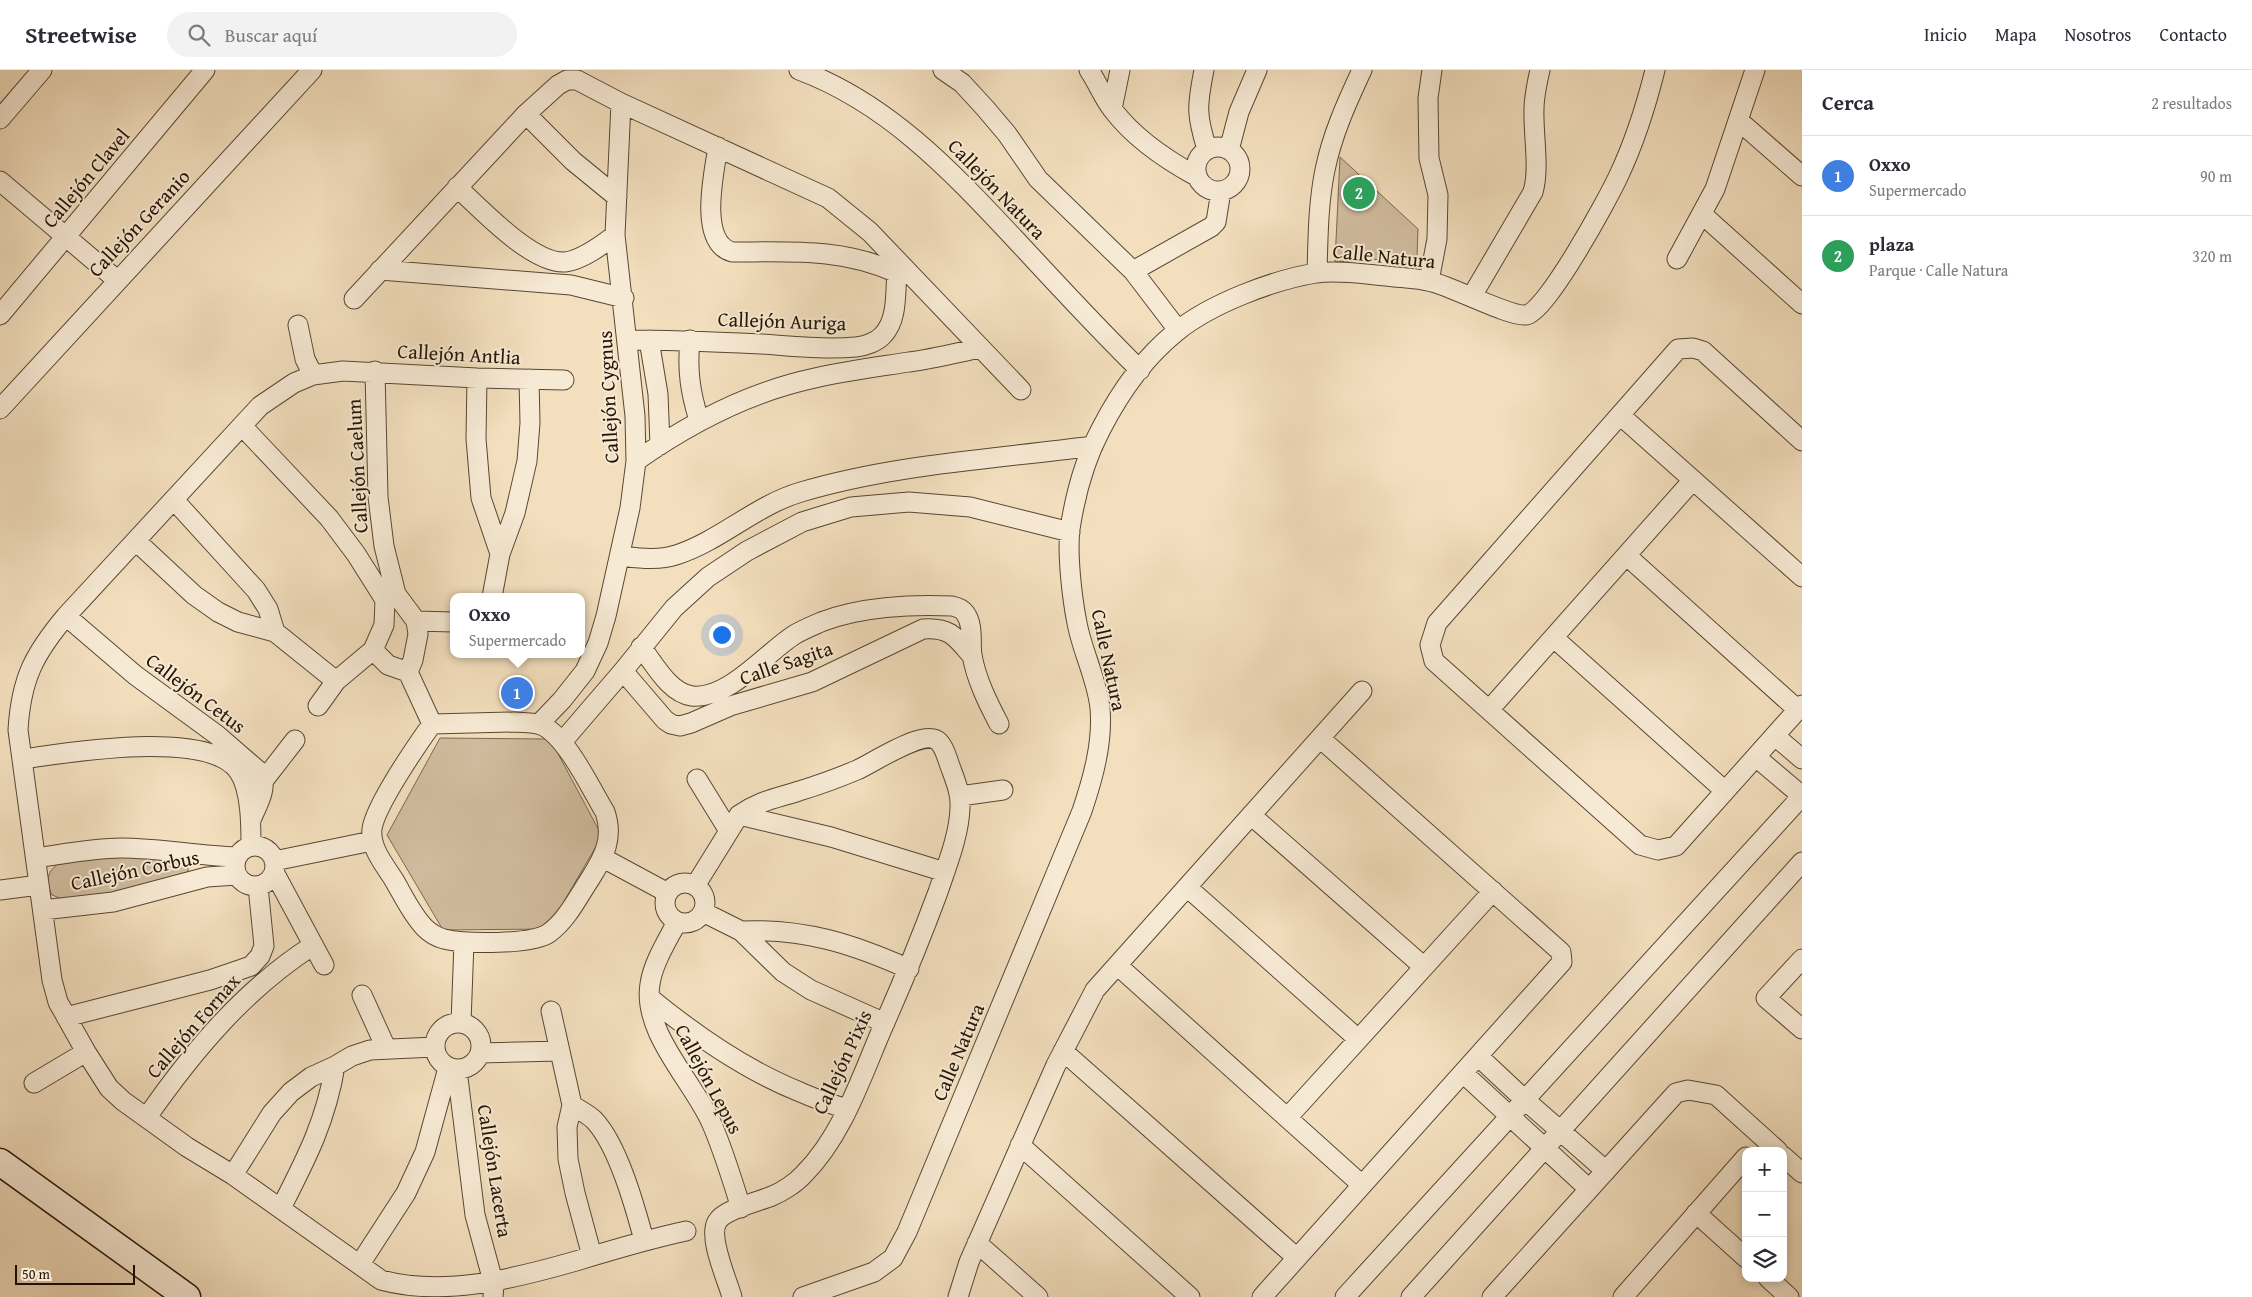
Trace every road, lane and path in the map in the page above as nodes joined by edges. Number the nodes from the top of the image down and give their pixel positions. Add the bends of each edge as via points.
1 (42, 70) edge
2 (205, 70) edge
3 (312, 70) edge
4 (799, 70) edge
5 (943, 70) edge
6 (1089, 70) edge
7 (1120, 70) edge
8 (1204, 70) edge
9 (1257, 70) edge
10 (1362, 70) edge
11 (1432, 70) edge
12 (1540, 70) edge
13 (1655, 70) edge
14 (1755, 70) edge
15 (621, 103) junction
16 (1112, 109) junction
17 (526, 114) junction
18 (0, 119) edge
19 (1739, 121) junction
20 (718, 147) junction
21 (1207, 150) junction
22 (1229, 150) junction
23 (1196, 176) junction
24 (1802, 176) edge
25 (0, 181) edge
26 (457, 187) junction
27 (1221, 191) junction
28 (617, 197) junction
29 (1703, 214) junction
30 (615, 235) junction
31 (65, 237) junction
32 (1677, 260) dead end
33 (898, 268) junction
34 (380, 270) junction
35 (1133, 271) junction
36 (1317, 273) junction
37 (117, 280) junction
38 (1429, 281) junction
39 (1472, 296) junction
40 (624, 298) junction
41 (354, 299) dead end
42 (1802, 304) edge
43 (0, 315) edge
44 (298, 325) dead end
45 (1178, 330) junction
46 (628, 340) junction
47 (649, 340) junction
48 (690, 340) junction
49 (980, 348) junction
50 (1140, 370) junction
51 (375, 371) junction
52 (313, 375) junction
53 (477, 378) junction
54 (529, 379) junction
55 (564, 380) dead end
56 (1021, 390) dead end
57 (0, 409) edge
58 (1620, 415) junction
59 (700, 420) junction
60 (242, 426) junction
61 (1802, 441) edge
62 (660, 444) junction
63 (1093, 446) junction
64 (636, 461) junction
65 (1693, 480) junction
66 (174, 500) junction
67 (1070, 532) junction
68 (136, 541) junction
69 (500, 554) junction
70 (620, 556) junction
71 (1627, 556) junction
72 (1802, 577) edge
73 (493, 593) edge
74 (390, 597) junction
75 (915, 607) junction
76 (66, 616) junction
77 (416, 621) junction
78 (450, 622) edge
79 (923, 629) junction
80 (275, 632) junction
81 (1554, 638) junction
82 (641, 647) junction
83 (373, 650) junction
84 (972, 656) junction
85 (623, 671) junction
86 (408, 672) junction
87 (336, 680) junction
88 (1362, 692) dead end
89 (728, 697) junction
90 (318, 706) dead end
91 (1800, 708) edge
92 (1489, 710) junction
93 (432, 724) junction
94 (539, 724) junction
95 (999, 724) dead end
96 (1775, 736) junction
97 (1320, 738) junction
98 (296, 740) dead end
99 (562, 742) junction
100 (1756, 757) junction
101 (235, 758) junction
102 (22, 759) junction
103 (1802, 759) edge
104 (697, 779) dead end
105 (264, 780) junction
106 (1003, 790) dead end
107 (1725, 791) junction
108 (960, 796) junction
109 (1802, 796) edge
110 (1251, 815) junction
111 (251, 820) junction
112 (734, 823) junction
113 (372, 841) junction
114 (189, 855) junction
115 (36, 858) junction
116 (603, 858) junction
117 (242, 859) junction
118 (1802, 862) edge
119 (274, 867) junction
120 (945, 872) junction
121 (187, 883) junction
122 (39, 885) junction
123 (258, 886) junction
124 (695, 886) junction
125 (1187, 887) junction
126 (0, 890) edge
127 (1493, 891) junction
128 (668, 893) junction
129 (43, 910) junction
130 (703, 912) junction
131 (677, 922) junction
132 (742, 932) junction
133 (464, 942) junction
134 (312, 946) junction
135 (1802, 959) edge
136 (324, 965) dead end
137 (1117, 965) junction
138 (1424, 967) junction
139 (909, 969) junction
140 (362, 995) dead end
141 (650, 998) junction
142 (62, 1009) junction
143 (551, 1011) dead end
144 (461, 1022) junction
145 (885, 1023) junction
146 (1802, 1029) edge
147 (1358, 1039) junction
148 (434, 1047) junction
149 (386, 1048) junction
150 (1063, 1051) junction
151 (86, 1052) junction
152 (559, 1052) junction
153 (480, 1053) junction
154 (1478, 1056) junction
155 (335, 1066) junction
156 (453, 1069) junction
157 (1462, 1073) junction
158 (34, 1077) dead end
159 (1525, 1100) junction
160 (572, 1105) junction
161 (847, 1109) junction
162 (1510, 1116) junction
163 (147, 1117) junction
164 (1287, 1118) junction
165 (1561, 1132) junction
166 (1757, 1144) edge
167 (1020, 1145) junction
168 (1545, 1148) junction
169 (1787, 1160) edge
170 (1742, 1161) edge
171 (0, 1162) edge
172 (1606, 1170) junction
173 (1802, 1173) edge
174 (233, 1175) junction
175 (1362, 1185) junction
176 (1590, 1189) junction
177 (281, 1208) junction
178 (741, 1208) junction
179 (1696, 1213) junction
180 (686, 1231) dead end
181 (644, 1240) junction
182 (977, 1243) junction
183 (1742, 1254) edge
184 (592, 1256) junction
185 (1297, 1258) junction
186 (360, 1264) junction
187 (1772, 1282) edge
188 (494, 1291) edge
189 (1632, 1294) edge
190 (187, 1297) edge
191 (732, 1297) edge
192 (803, 1297) edge
193 (958, 1297) edge
194 (1038, 1297) edge
195 (1190, 1297) edge
196 (1262, 1297) edge
197 (1345, 1297) edge
198 (1410, 1297) edge
199 (1492, 1297) edge
200 (1789, 1297) edge

1 - 18 street
2 - 31 street, Callejón Clavel
3 - 37 street, Callejón Geranio
4 - 50 street, Callejón Natura via 842,88 871,105 939,161
5 - 35 street, Callejón Natura via 962,83 985,108 1044,186
6 - 16 street
7 - 16 street
8 - 21 street via 1198,123
9 - 22 street via 1239,112
10 - 36 street via 1325,169
11 - 38 street via 1428,98 1429,158 1438,204 1437,239
12 - 39 street via 1534,107 1537,178 1533,192
13 - 39 street, Calle Natura via 1643,116 1619,175 1588,233 1546,299 1525,315
14 - 19 street
15 - 17 street via 587,84 568,80
15 - 20 street
15 - 28 street, Callejón Cygnus
16 - 23 street via 1154,150
17 - 26 street
17 - 28 street via 573,161
19 - 24 street
19 - 29 street via 1716,189
20 - 33 street via 828,198 870,232
20 - 33 street via 711,198 712,222 714,236 724,249 732,252 807,252 845,256
21 - 22 street via 1214,147
21 - 23 street via 1197,161
22 - 27 street via 1235,155 1240,170 1234,184
23 - 27 street via 1206,188
25 - 31 street
26 - 30 street via 533,253 550,260 566,262
26 - 34 street
27 - 35 street via 1216,222 1211,227
28 - 30 street, Callejón Cygnus
29 - 32 street
29 - 42 street
30 - 40 street, Callejón Cygnus
31 - 37 street
31 - 43 street, Callejón Clavel
33 - 48 street, Callejón Auriga via 895,306 890,323 883,336 872,343 831,348
33 - 49 street
34 - 40 street via 571,286
34 - 41 street
35 - 45 street, Callejón Natura
36 - 38 street, Calle Natura via 1352,272
36 - 45 street, Calle Natura via 1265,287 1218,306
37 - 57 street, Callejón Geranio
38 - 39 street, Calle Natura
40 - 46 street, Callejón Cygnus
44 - 52 street via 305,359
45 - 50 street, Calle Natura
46 - 47 street, Callejón Auriga
46 - 64 street, Callejón Cygnus
47 - 48 street, Callejón Auriga
47 - 62 street via 658,394
48 - 59 street via 689,384
49 - 56 street
49 - 59 street via 813,378 744,400
50 - 63 street, Calle Natura via 1102,426
51 - 52 street, Callejón Caelum
51 - 53 street, Callejón Antlia
51 - 74 street, Callejón Caelum via 378,497
52 - 60 street, Callejón Caelum via 275,394
53 - 54 street, Callejón Antlia
53 - 69 street via 476,439 480,498
54 - 55 street
54 - 69 street, Callejón Antlia via 527,461 515,513
58 - 61 street via 1678,349 1693,348 1703,352
58 - 65 street
58 - 92 street via 1437,623 1430,645 1434,661
59 - 62 street
60 - 66 street, Callejón Caelum
60 - 74 street, Callejón Caelum via 302,486
62 - 64 street
63 - 67 street, Calle Natura
63 - 70 street via 908,469 850,480 799,493 764,508 674,556 649,559
64 - 70 street, Callejón Cygnus
65 - 71 street
65 - 72 street
66 - 68 street, Callejón Caelum
66 - 80 street via 256,590 268,609
67 - 82 street via 970,508 909,502 851,507 802,522 747,551 708,577 674,608
67 - 192 street, Calle Natura via 1077,624 1100,706 1100,735 1094,771 1082,811 911,1224 893,1258 874,1272
68 - 76 street, Callejón Caelum
68 - 80 street via 194,595 218,612 238,622
69 - 73 street, Callejón Antlia
70 - 94 street, Callejón Cygnus via 606,616 588,664 562,700
71 - 81 street
71 - 91 street
74 - 77 street, Callejón Caelum
74 - 83 street, Callejón Caelum via 384,625
75 - 79 street
75 - 84 street via 939,605 960,608 969,621
75 - 89 street via 878,609 821,622 794,636
76 - 101 street, Callejón Cetus
76 - 102 street via 47,639 24,682 18,730
77 - 78 street
77 - 86 street via 416,647
79 - 84 street via 945,630
79 - 89 street, Calle Sagita via 812,682
80 - 87 street
81 - 92 street
81 - 107 street
82 - 85 street
82 - 89 street via 664,677 682,693
83 - 86 street via 388,665
83 - 87 street
84 - 95 street
85 - 89 street, Calle Sagita via 655,711 671,724 691,723
85 - 99 street
86 - 93 street
87 - 90 street
88 - 97 street
91 - 96 street
92 - 107 street via 1640,845 1658,850 1676,846
93 - 94 street
93 - 113 street via 377,814
94 - 99 street
96 - 100 street
96 - 103 street
97 - 110 street
97 - 127 street
98 - 105 street
99 - 116 street via 607,818 609,839
100 - 107 street
100 - 109 street
101 - 102 street, Callejón Cetus via 156,746 94,749
101 - 105 street, Callejón Cetus via 261,773
101 - 111 street, Callejón Cetus
102 - 115 street
104 - 112 street
105 - 111 street, Callejón Cetus
106 - 108 street
108 - 112 street, Callejón Pixis via 944,750 933,738 926,737 836,779 770,798 753,806
108 - 120 street, Callejón Pixis via 956,831
109 - 159 street
110 - 125 street
110 - 138 street
111 - 117 street, Callejón Cetus
112 - 120 street via 831,837
112 - 124 street, Callejón Pixis
113 - 119 street
113 - 133 street via 425,928 443,938
114 - 115 street, Callejón Corbus via 119,848
114 - 117 street, Callejón Corbus
114 - 121 street via 197,868
115 - 122 street
116 - 128 street
116 - 133 street via 571,909 548,934 534,940
117 - 119 street via 266,849
117 - 121 street, Callejón Corbus via 208,878
117 - 123 street via 245,884
118 - 165 street
119 - 123 street via 264,884
119 - 134 street
120 - 139 street, Callejón Pixis
121 - 129 street, Callejón Corbus via 113,902
122 - 126 street
122 - 129 street
123 - 142 street, Callejón Fornax via 264,946 251,966 210,980
124 - 128 street via 680,884
124 - 130 street via 704,897
125 - 137 street
125 - 147 street
127 - 138 street
127 - 154 street via 1561,952 1563,958
128 - 131 street via 666,910
129 - 142 street via 52,980
130 - 131 street via 695,920
130 - 132 street
131 - 141 street, Callejón Lepus via 655,968
132 - 139 street via 786,931 837,941
132 - 145 street via 783,972 811,990
133 - 144 street
134 - 136 street
134 - 163 street, Callejón Fornax via 262,982 229,1016 192,1056
135 - 146 street via 1766,998
137 - 150 street via 1095,990
137 - 164 street
138 - 147 street
139 - 145 street, Callejón Pixis
140 - 149 street
141 - 161 street, Callejón Lepus via 746,1066 798,1092
141 - 178 street, Callejón Lepus via 658,1032 711,1121
142 - 151 street
143 - 152 street
144 - 148 street via 442,1028
144 - 153 street via 478,1033
145 - 161 street, Callejón Pixis
147 - 164 street
148 - 149 street
148 - 156 street via 441,1063
149 - 155 street via 352,1056
150 - 167 street
150 - 185 street
151 - 158 street via 57,1069
151 - 163 street via 109,1088
152 - 153 street
152 - 160 street
153 - 156 street via 472,1065
154 - 157 street
154 - 159 street
155 - 174 street via 311,1077 291,1092 272,1113
155 - 177 street via 320,1127
156 - 186 street via 425,1152 406,1193
156 - 188 street, Callejón Lacerta via 475,1215
157 - 162 street
157 - 175 street
159 - 162 street
159 - 165 street
160 - 181 street via 594,1120 610,1145 624,1175
160 - 184 street via 567,1126 568,1159
161 - 178 street, Callejón Pixis via 827,1146 803,1176 774,1195
162 - 168 street
162 - 197 street
163 - 174 street via 187,1147
164 - 175 street
165 - 168 street
165 - 172 street
166 - 172 street via 1716,1095 1688,1090 1676,1093
167 - 182 street
167 - 195 street
168 - 176 street
168 - 198 street
169 - 173 street
170 - 179 street
171 - 190 main road
172 - 176 street
174 - 177 street
175 - 185 street
176 - 199 street
177 - 186 street
178 - 191 street, Callejón Pixis via 716,1218 714,1229
179 - 183 street
179 - 189 street
180 - 181 street
181 - 184 street
182 - 193 street
182 - 194 street
184 - 188 street
185 - 196 street
186 - 188 street via 397,1288 450,1293
187 - 200 street

